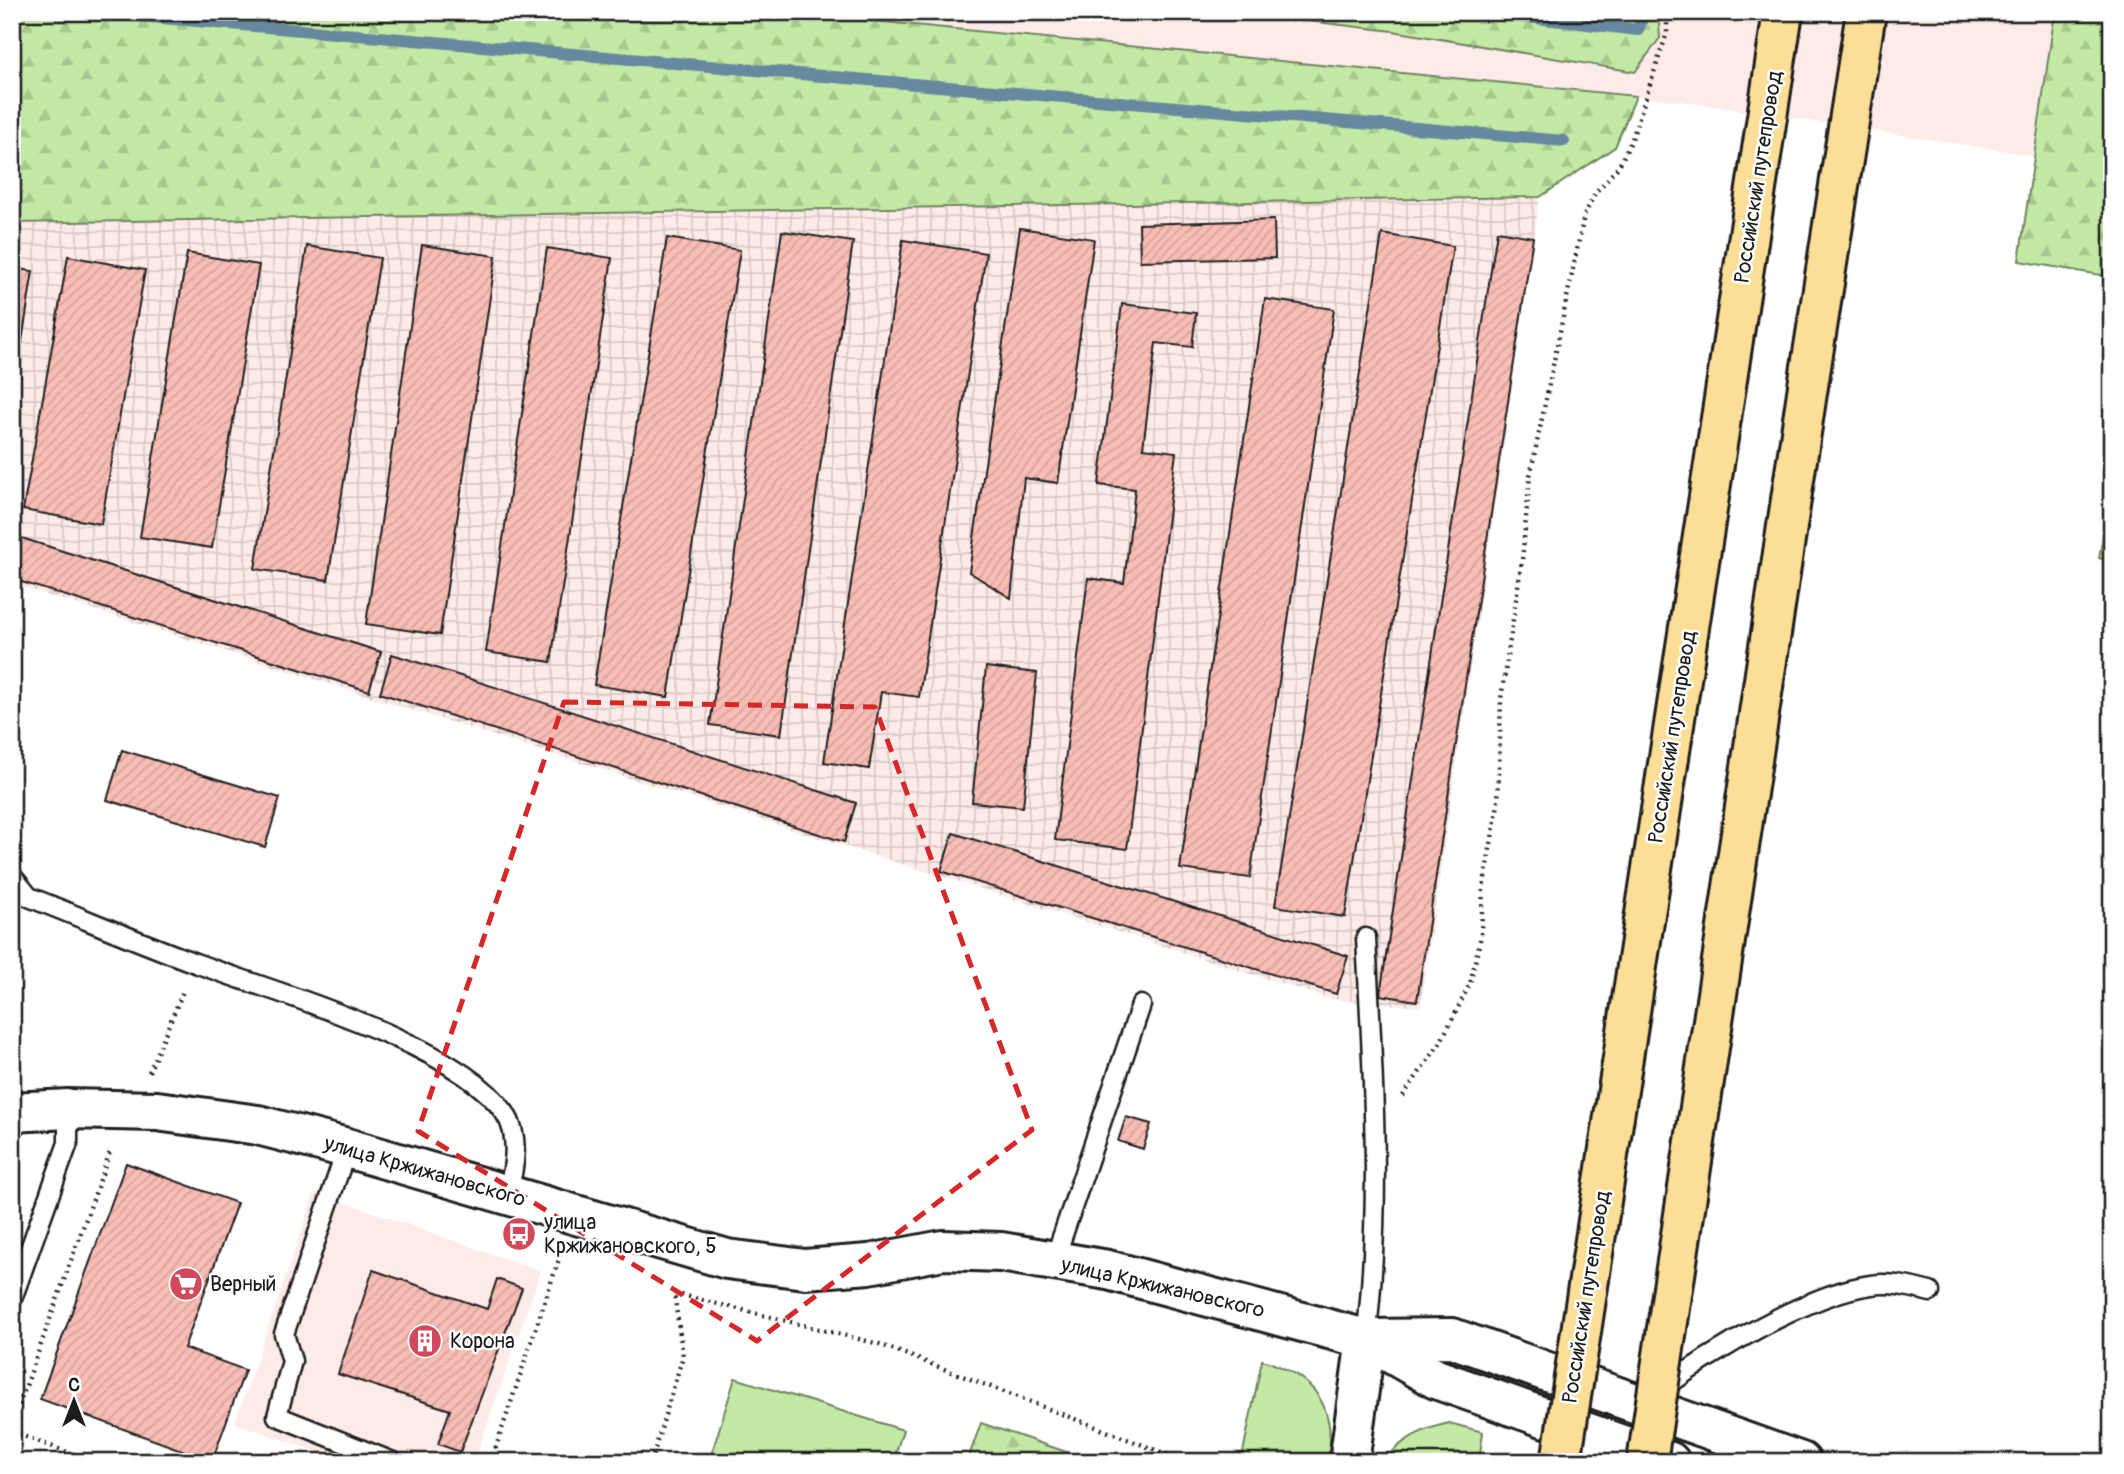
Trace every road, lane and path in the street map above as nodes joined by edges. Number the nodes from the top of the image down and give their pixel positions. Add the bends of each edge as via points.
1 (1667, 12) edge
2 (1783, 12) edge
3 (1866, 12) edge
4 (12, 876) edge
5 (1366, 938) dead end
6 (195, 963) junction
7 (1142, 1005) dead end
8 (148, 1075) dead end
9 (68, 1109) junction
10 (12, 1112) edge
11 (1375, 1137) junction
12 (348, 1148) junction
13 (110, 1152) dead end
14 (507, 1195) junction
15 (561, 1256) dead end
16 (1054, 1261) junction
17 (1930, 1292) dead end
18 (12, 1299) edge
19 (1366, 1339) junction
20 (1641, 1405) junction
21 (12, 1424) edge
22 (12, 1432) edge
23 (95, 1462) edge
24 (393, 1462) edge
25 (491, 1462) edge
26 (651, 1462) edge
27 (1187, 1462) edge
28 (1349, 1462) edge
29 (1561, 1462) edge
30 (1647, 1462) edge
31 (1670, 1462) edge
32 (1801, 1462) edge

1 - 11 path via 1667,33 1632,139 1584,216 1547,382 1501,699 1499,804 1470,984 1440,1043
2 - 29 main road, Российский путепровод, bridge
3 - 30 main road, bridge
4 - 6 lane via 29,897
5 - 11 lane
6 - 8 path
6 - 14 lane via 341,1014 444,1063 485,1090 507,1115 517,1160
7 - 16 lane
9 - 10 street, улица Кржижановского
9 - 12 street, улица Кржижановского via 170,1112 258,1125
9 - 18 lane via 68,1143
11 - 19 lane via 1374,1276
12 - 14 street, улица Кржижановского
12 - 24 lane via 284,1334 292,1361 277,1416
13 - 21 path
14 - 16 street, улица Кржижановского via 740,1261 804,1269 869,1264 943,1250 1001,1252
15 - 25 path
16 - 19 street, улица Кржижановского via 1108,1270
17 - 20 lane via 1902,1285 1871,1285 1810,1304 1743,1337
19 - 20 street, улица Кржижановского via 1452,1338
19 - 28 street
19 - 31 street, улица Кржижановского via 1436,1379
20 - 32 street, улица Кржижановского
22 - 23 path
26 - 27 path via 683,1356 674,1293 879,1344

